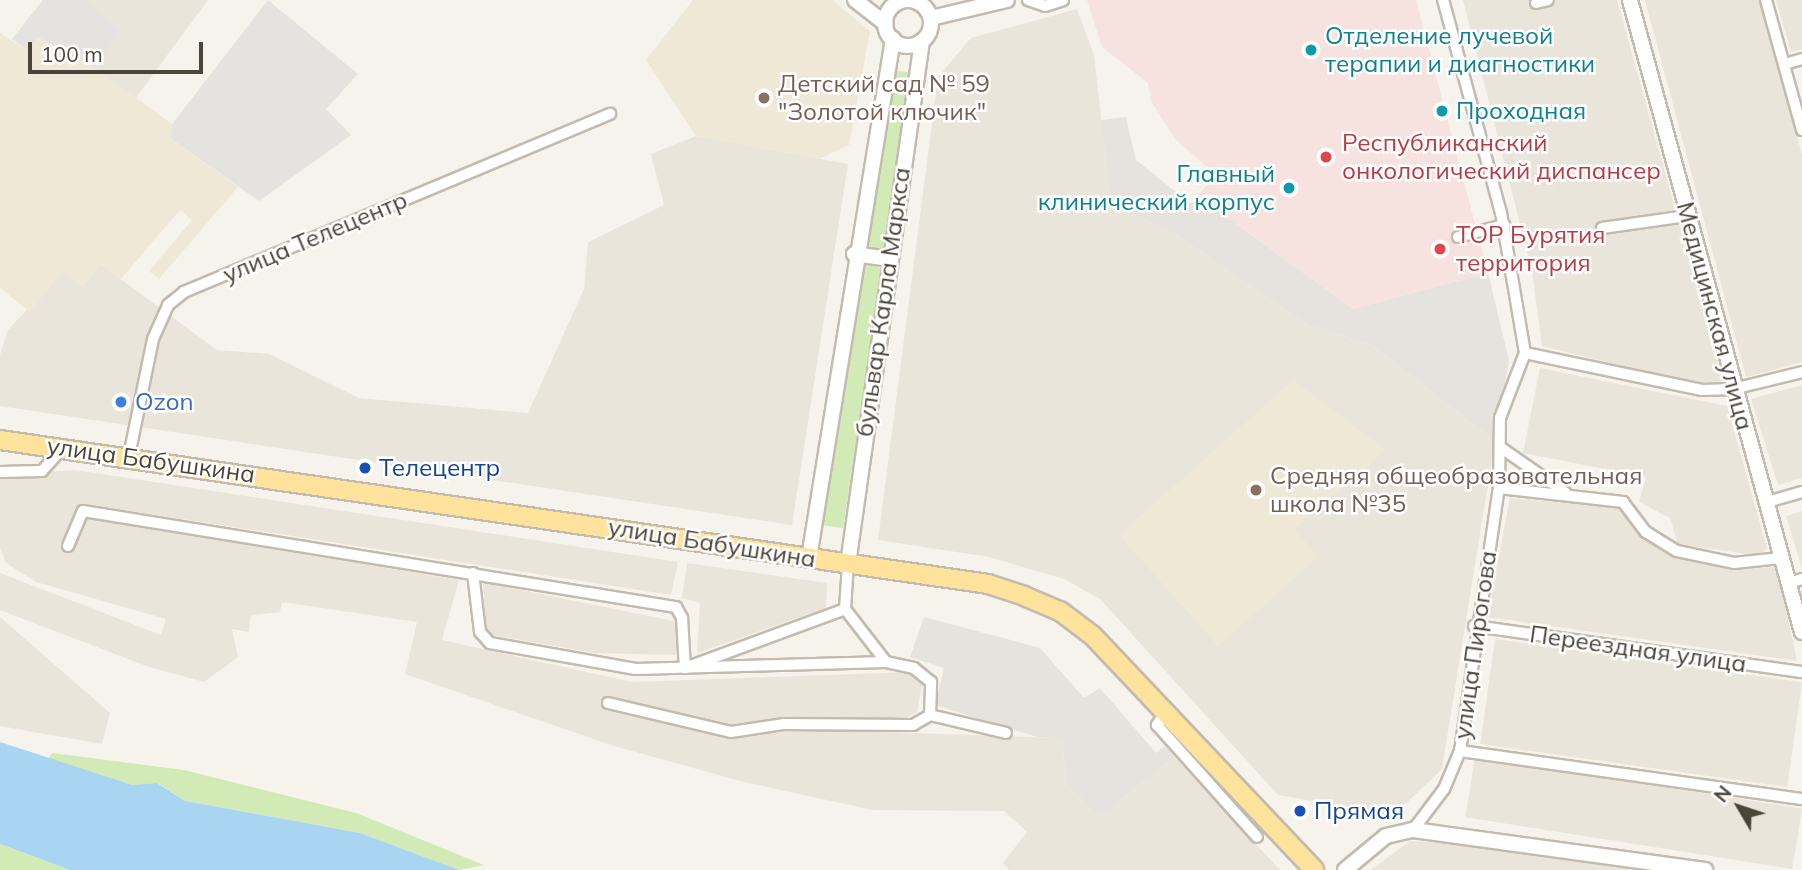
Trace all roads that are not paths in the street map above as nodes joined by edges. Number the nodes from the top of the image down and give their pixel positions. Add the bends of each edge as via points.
1 (855, 0) edge
2 (912, 0) edge
3 (1007, 0) edge
4 (1028, 0) edge
5 (1063, 0) edge
6 (1443, 0) edge
7 (1548, 0) edge
8 (1630, 0) edge
9 (1766, 0) edge
10 (1536, 3) dead end
11 (931, 18) junction
12 (886, 24) junction
13 (893, 39) junction
14 (922, 41) junction
15 (1802, 59) edge
16 (1785, 64) junction
17 (610, 114) dead end
18 (1802, 130) edge
19 (1688, 216) junction
20 (1504, 225) junction
21 (1602, 228) dead end
22 (1458, 237) dead end
23 (854, 254) junction
24 (889, 260) junction
25 (1525, 353) junction
26 (1802, 372) edge
27 (1733, 389) junction
28 (0, 439) edge
29 (1500, 447) junction
30 (62, 449) junction
31 (130, 456) junction
32 (0, 472) edge
33 (1499, 488) junction
34 (1802, 492) edge
35 (1569, 494) junction
36 (1767, 502) junction
37 (68, 546) dead end
38 (808, 558) junction
39 (1781, 558) junction
40 (848, 564) junction
41 (473, 573) junction
42 (1795, 581) edge
43 (845, 609) junction
44 (1474, 626) junction
45 (1802, 632) edge
46 (886, 662) junction
47 (685, 668) junction
48 (1802, 673) edge
49 (608, 703) dead end
50 (1167, 712) junction
51 (930, 715) junction
52 (1006, 733) dead end
53 (1460, 751) junction
54 (1802, 799) edge
55 (1413, 830) junction
56 (1257, 837) dead end
57 (1314, 870) edge
58 (1345, 870) edge
59 (1705, 870) edge

1 - 12 street
2 - 11 street
2 - 12 street via 894,5
3 - 11 street
4 - 5 street via 1045,6
6 - 20 street
7 - 10 street
8 - 19 street, Медицинская улица
9 - 16 street
11 - 14 street
12 - 13 street
13 - 14 street via 910,46
13 - 23 street, бульвар Карла Маркса
14 - 24 street, бульвар Карла Маркса
15 - 16 street
16 - 18 street
17 - 31 street, улица Телецентр via 184,292 168,305 153,339
19 - 21 street
19 - 27 street, Медицинская улица
20 - 22 street
20 - 25 street
23 - 24 street
23 - 38 street, бульвар Карла Маркса
24 - 40 street, бульвар Карла Маркса
25 - 27 street via 1702,390
25 - 29 street, улица Пирогова via 1500,418
26 - 27 street
27 - 36 street, Медицинская улица
28 - 30 main road, улица Бабушкина
29 - 33 street, улица Пирогова
29 - 35 street
30 - 31 main road, улица Бабушкина
30 - 32 street via 42,471
31 - 38 main road, улица Бабушкина
33 - 35 street
33 - 44 street, улица Пирогова
34 - 36 street
35 - 39 street via 1623,502 1646,533 1677,551 1734,564
36 - 39 street, Медицинская улица
37 - 41 street via 83,511
38 - 40 main road, улица Бабушкина
39 - 42 street, Медицинская улица
40 - 43 street
40 - 50 main road, улица Бабушкина via 988,584 1060,611
41 - 47 street via 676,607
41 - 47 street via 480,632 490,643 589,663
42 - 45 street, Медицинская улица
43 - 46 street
43 - 47 street
44 - 48 street, Переездная улица
44 - 53 street, улица Пирогова
46 - 47 street
46 - 51 street via 925,673 931,682
49 - 51 street via 731,732 784,724 913,725
50 - 56 street via 1157,725
50 - 57 main road, улица Бабушкина
51 - 52 street
53 - 54 street
53 - 55 street, улица Пирогова via 1444,789
55 - 58 street via 1386,836
55 - 59 street

